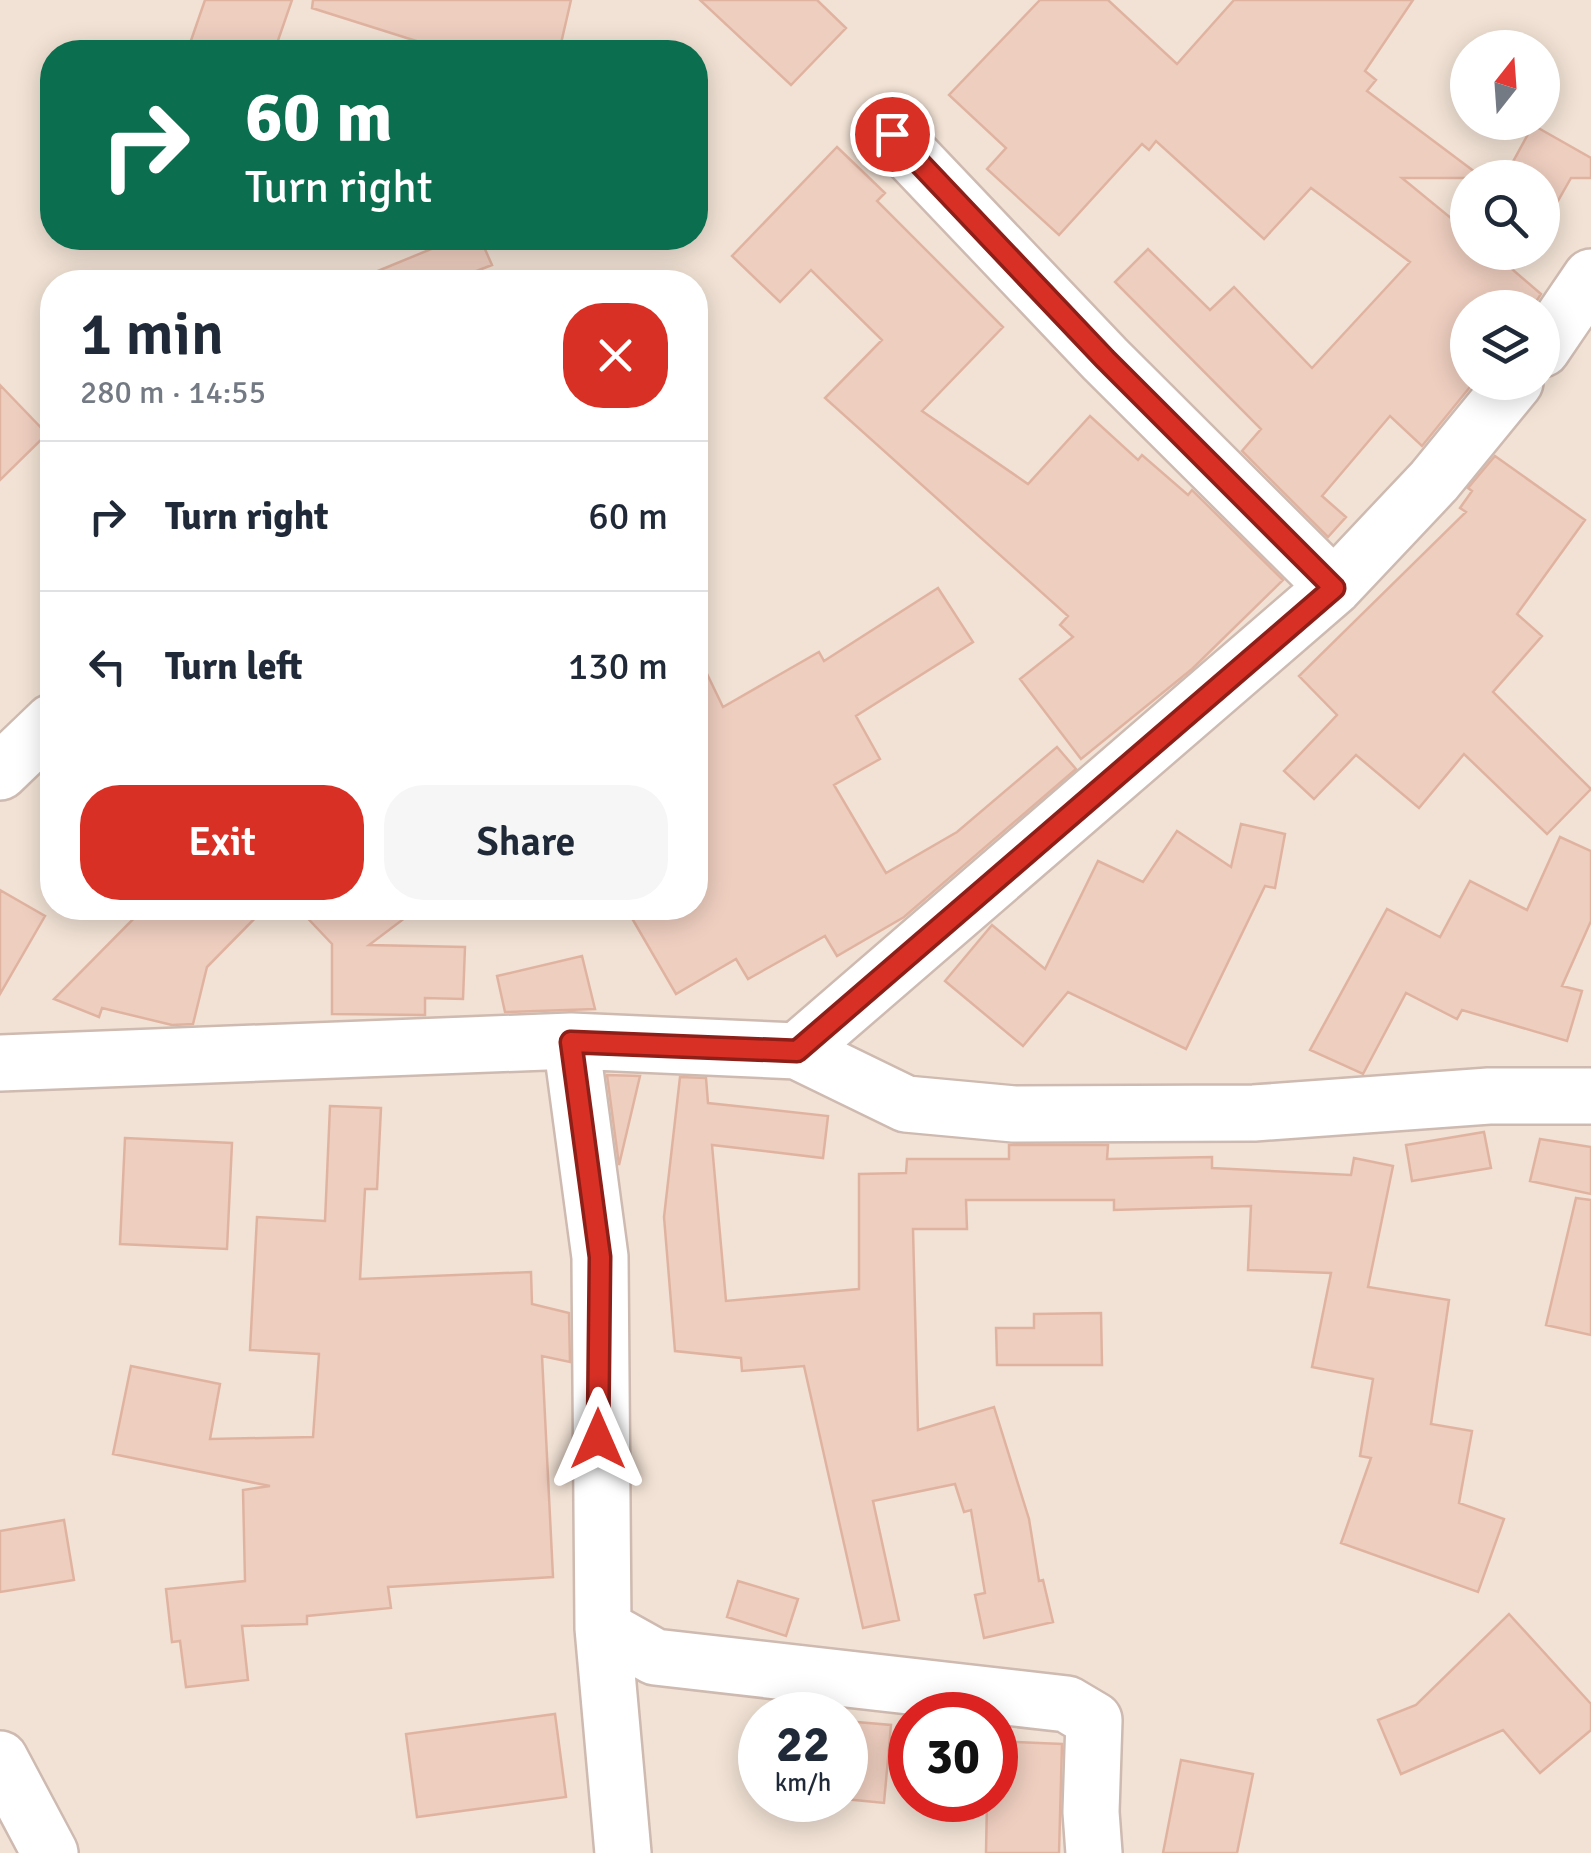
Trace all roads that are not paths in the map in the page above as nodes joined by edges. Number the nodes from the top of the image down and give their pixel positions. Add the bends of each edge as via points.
1 (892, 134) dead end
2 (1591, 278) edge
3 (1560, 323) edge
4 (1500, 400) edge
5 (1334, 588) junction
6 (40, 734) edge
7 (0, 772) edge
8 (571, 1042) junction
9 (797, 1051) junction
10 (0, 1062) edge
11 (1591, 1096) edge
12 (603, 1628) junction
13 (0, 1759) edge
14 (50, 1853) edge
15 (622, 1853) edge
16 (1094, 1853) edge

1 - 5 street
2 - 3 street
4 - 5 street
5 - 9 street
6 - 7 street
8 - 9 street
8 - 10 street
8 - 12 street via 600,1257
9 - 11 street via 906,1104 1014,1114 1254,1113 1489,1096
12 - 15 street
12 - 16 street via 655,1657 1067,1704 1094,1720
13 - 14 street

